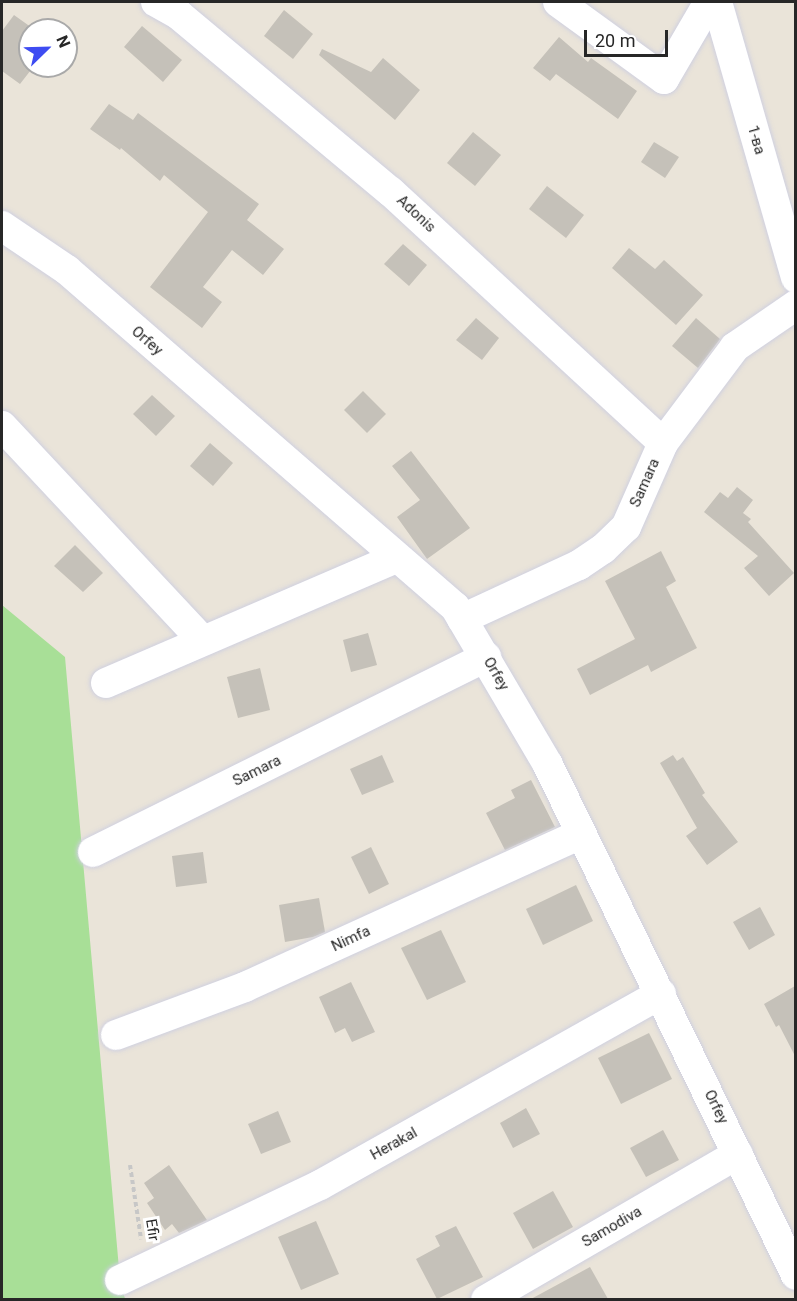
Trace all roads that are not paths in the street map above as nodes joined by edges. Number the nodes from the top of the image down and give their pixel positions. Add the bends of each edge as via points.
1 (156, 2) edge
2 (558, 2) edge
3 (710, 2) edge
4 (717, 2) edge
5 (2, 226) edge
6 (795, 278) edge
7 (795, 305) edge
8 (2, 426) edge
9 (663, 443) junction
10 (396, 558) junction
11 (462, 619) junction
12 (203, 641) junction
13 (486, 657) junction
14 (106, 683) dead end
15 (582, 834) junction
16 (93, 852) dead end
17 (661, 994) junction
18 (116, 1035) dead end
19 (738, 1154) junction
20 (133, 1274) road end
21 (795, 1275) edge
22 (486, 1299) edge

1 - 9 street, Adonis via 179,15 391,192
2 - 3 street via 664,79
4 - 6 street, 1-ва
5 - 10 street, Orfey via 67,270
7 - 9 street, Samara via 735,346
8 - 12 street
9 - 11 street, Samara via 626,527 603,549 579,565
10 - 11 street, Orfey via 455,607
10 - 12 street
11 - 13 street, Orfey
12 - 14 street
13 - 15 street, Orfey via 548,765
13 - 16 street, Samara
15 - 17 street, Orfey
15 - 18 street, Nimfa via 245,987
17 - 19 street, Orfey
17 - 20 street, Herakal via 320,1185
19 - 21 street, Orfey
19 - 22 street, Samodiva

